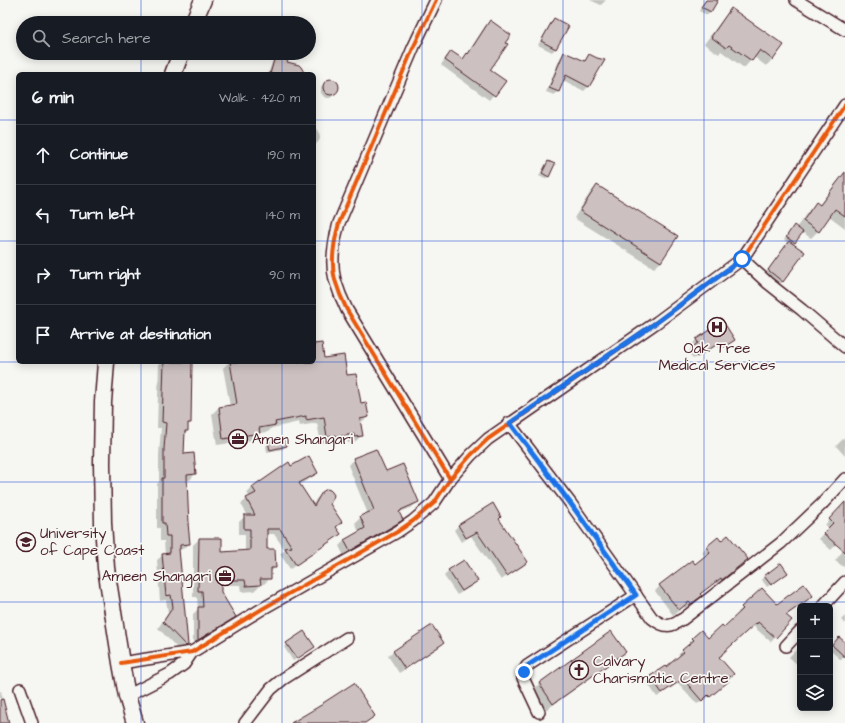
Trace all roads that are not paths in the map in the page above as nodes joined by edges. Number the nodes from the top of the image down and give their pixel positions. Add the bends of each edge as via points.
1 (203, 0) edge
2 (436, 0) edge
3 (796, 0) edge
4 (196, 16) edge
5 (845, 30) edge
6 (178, 60) edge
7 (174, 72) edge
8 (845, 105) edge
9 (742, 259) junction
10 (845, 347) edge
11 (106, 364) edge
12 (510, 423) junction
13 (450, 479) junction
14 (845, 479) edge
15 (845, 582) edge
16 (636, 595) junction
17 (826, 603) edge
18 (797, 634) edge
19 (347, 638) dead end
20 (786, 646) dead end
21 (192, 652) junction
22 (121, 663) junction
23 (20, 689) dead end
24 (127, 696) junction
25 (539, 712) dead end
26 (32, 723) edge
27 (135, 723) edge
28 (245, 723) edge

1 - 4 highway
2 - 13 street via 339,223 334,242 333,263 338,291 346,310
3 - 5 street
6 - 7 highway
8 - 9 street
9 - 10 street
9 - 12 street via 657,322
11 - 22 highway via 102,448 103,523 106,568
12 - 13 street via 488,438
12 - 16 street
13 - 21 street via 434,503 397,532
14 - 16 street via 781,543 674,624 658,623
15 - 17 street
16 - 25 street via 527,666 523,678
18 - 20 street
19 - 28 street via 279,682
21 - 22 street
21 - 24 street via 184,664 170,674
22 - 24 highway
23 - 26 street
24 - 27 highway

